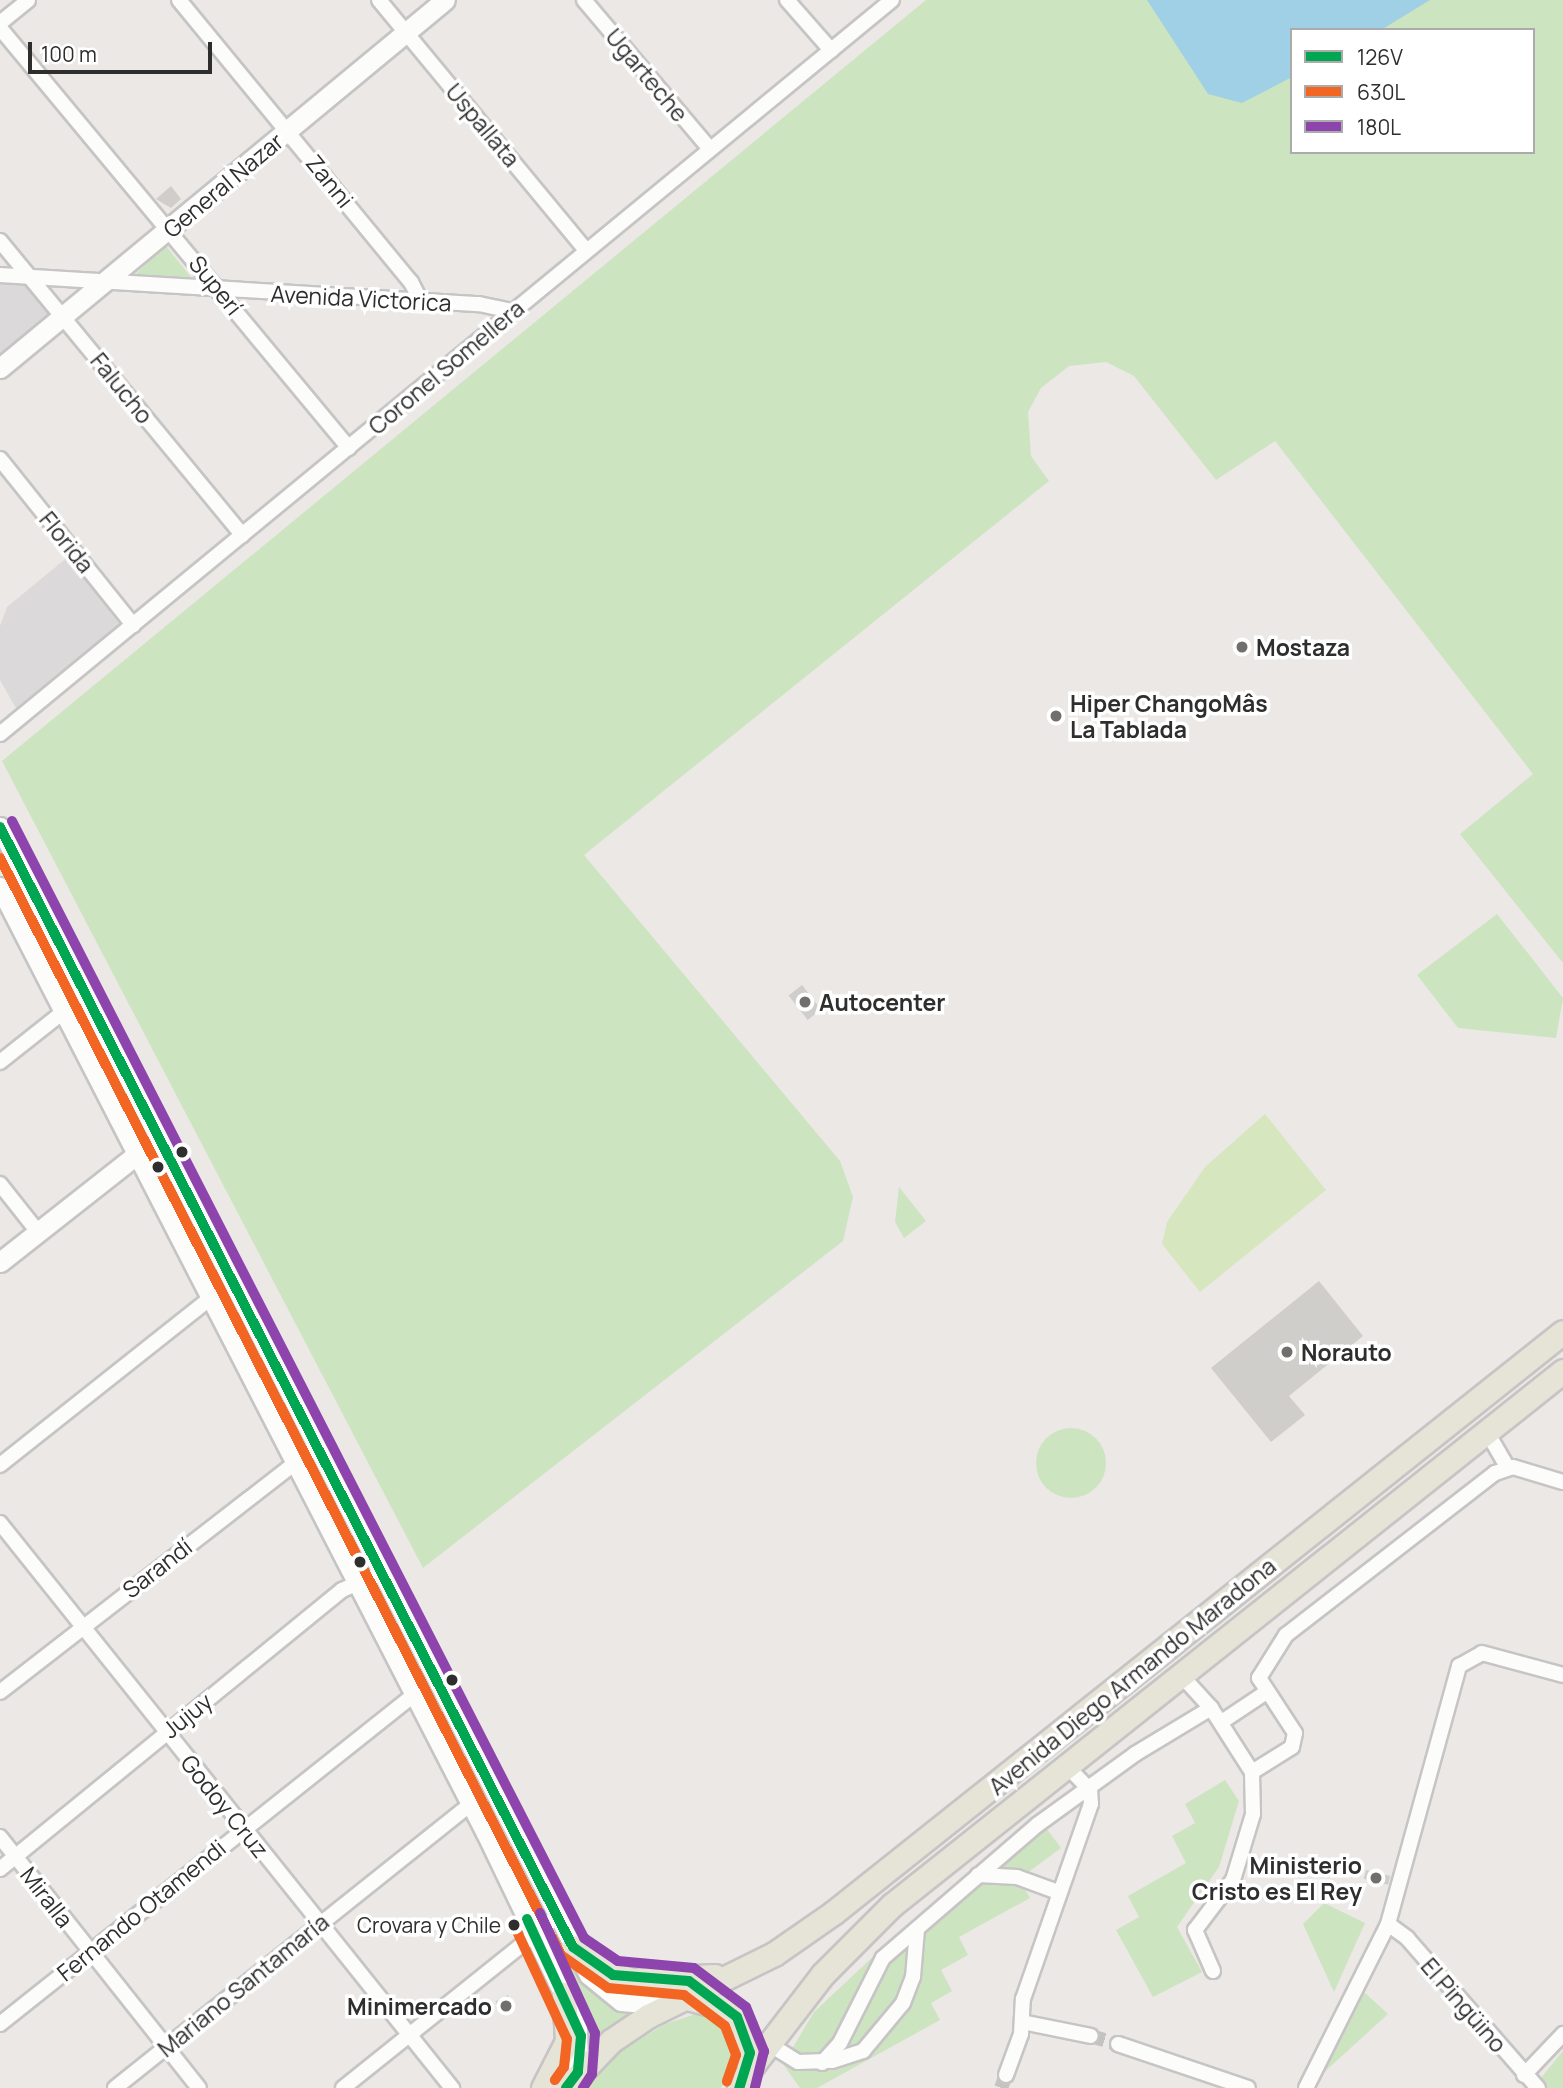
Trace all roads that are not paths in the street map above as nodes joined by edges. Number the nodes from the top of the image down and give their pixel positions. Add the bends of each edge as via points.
1 (28, 0) edge
2 (179, 0) edge
3 (379, 0) edge
4 (445, 0) edge
5 (584, 0) edge
6 (787, 0) edge
7 (892, 0) edge
8 (0, 23) edge
9 (0, 28) edge
10 (406, 33) junction
11 (831, 51) junction
12 (288, 130) junction
13 (710, 149) junction
14 (170, 229) junction
15 (0, 241) edge
16 (586, 250) junction
17 (0, 275) edge
18 (29, 276) junction
19 (105, 283) junction
20 (222, 292) junction
21 (421, 302) junction
22 (512, 311) junction
23 (63, 316) junction
24 (0, 368) edge
25 (349, 448) junction
26 (0, 459) edge
27 (242, 535) junction
28 (133, 625) junction
29 (0, 734) edge
30 (0, 827) edge
31 (0, 887) edge
32 (63, 1012) junction
33 (0, 1062) edge
34 (157, 1140) junction
35 (135, 1154) junction
36 (0, 1184) edge
37 (38, 1232) junction
38 (0, 1262) edge
39 (211, 1298) junction
40 (1563, 1332) edge
41 (1563, 1371) edge
42 (1487, 1432) junction
43 (316, 1447) junction
44 (295, 1460) junction
45 (0, 1465) edge
46 (1507, 1466) junction
47 (1563, 1482) edge
48 (0, 1523) edge
49 (382, 1573) junction
50 (358, 1581) junction
51 (83, 1626) junction
52 (1181, 1675) junction
53 (1563, 1675) edge
54 (0, 1692) edge
55 (415, 1693) junction
56 (1265, 1693) junction
57 (1211, 1709) junction
58 (1223, 1721) junction
59 (166, 1732) junction
60 (1067, 1766) junction
61 (1252, 1772) junction
62 (1090, 1790) junction
63 (471, 1804) junction
64 (243, 1827) junction
65 (0, 1837) edge
66 (16, 1857) junction
67 (0, 1869) edge
68 (978, 1875) junction
69 (1058, 1892) junction
70 (558, 1916) junction
71 (320, 1923) junction
72 (1388, 1924) junction
73 (917, 1929) junction
74 (535, 1936) junction
75 (573, 1947) junction
76 (90, 1952) junction
77 (1213, 1971) dead end
78 (564, 1994) junction
79 (687, 1994) junction
80 (1022, 2022) junction
81 (0, 2024) edge
82 (411, 2034) junction
83 (1563, 2034) edge
84 (1091, 2036) tunnel mouth
85 (769, 2044) junction
86 (1118, 2044) tunnel mouth
87 (166, 2047) junction
88 (822, 2063) junction
89 (1524, 2074) junction
90 (1006, 2076) tunnel mouth
91 (744, 2079) edge
92 (572, 2080) edge
93 (115, 2088) edge
94 (198, 2088) edge
95 (343, 2088) edge
96 (452, 2088) edge
97 (543, 2088) edge
98 (1248, 2088) edge
99 (1306, 2088) edge
100 (1538, 2088) edge

1 - 8 street
2 - 12 street, Zanni
3 - 10 street, Uspallata
4 - 10 main road, General Nazar
5 - 13 street, Ugarteche
6 - 11 street
7 - 11 street, Coronel Somellera
9 - 14 street, Superí
10 - 12 main road, General Nazar
10 - 16 street, Uspallata
11 - 13 street, Coronel Somellera
12 - 14 main road, General Nazar
12 - 21 street, Zanni via 411,282
13 - 16 street, Coronel Somellera
14 - 19 main road, General Nazar
14 - 20 street, Superí
15 - 18 street, Falucho
16 - 22 street, Coronel Somellera
17 - 18 street, Avenida Victorica
18 - 19 street, Avenida Victorica
18 - 23 street, Falucho
19 - 20 street, Avenida Victorica
19 - 23 main road, General Nazar
20 - 21 street, Avenida Victorica
20 - 25 street, Superí
21 - 22 street, Avenida Victorica
22 - 25 street, Coronel Somellera
23 - 24 main road, General Nazar
23 - 27 street, Falucho
25 - 27 street, Coronel Somellera
26 - 28 street, Florida
27 - 28 street, Coronel Somellera
28 - 29 street, Coronel Somellera
30 - 34 main road
31 - 32 main road
32 - 33 street
32 - 35 main road
34 - 35 main road
34 - 43 main road
35 - 37 main road
35 - 39 main road
36 - 37 street
37 - 38 main road
39 - 44 main road
39 - 45 street
40 - 79 main road, Avenida Diego Armando Maradona via 874,1882 801,1936 743,1970
41 - 42 main road, Avenida Diego Armando Maradona
42 - 46 street
42 - 52 main road, Avenida Diego Armando Maradona
43 - 44 street, Sarandí
43 - 49 main road
44 - 50 main road
44 - 51 street, Sarandí
46 - 47 street
46 - 56 street via 1297,1625 1261,1669 1259,1686
48 - 51 street, Godoy Cruz
49 - 50 street, Jujuy
49 - 70 main road
50 - 55 main road
50 - 59 street, Jujuy
51 - 54 street, Sarandí
51 - 59 street, Godoy Cruz
52 - 57 street
52 - 60 main road, Avenida Diego Armando Maradona
53 - 72 street via 1482,1653 1459,1665
55 - 63 main road
55 - 64 street, Fernando Otamendi
56 - 58 street
56 - 61 street via 1295,1742
57 - 58 street
57 - 62 street via 1136,1754
58 - 61 street
59 - 64 street, Godoy Cruz
59 - 66 street, Jujuy
60 - 62 street
60 - 85 main road, Avenida Diego Armando Maradona via 862,1932
61 - 77 street via 1253,1814 1233,1880 1195,1930
62 - 68 street via 1037,1825
62 - 69 street via 1091,1804
63 - 71 street, Mariano Santamaría
63 - 74 main road
64 - 71 street, Godoy Cruz
64 - 76 street, Fernando Otamendi
65 - 66 street, Miralla
66 - 67 street, Jujuy
66 - 76 street, Miralla
68 - 69 street via 1017,1877
68 - 73 street
69 - 80 street via 1023,1999
70 - 74 street
70 - 75 main road
71 - 82 street, Godoy Cruz
71 - 87 street, Mariano Santamaría
72 - 89 street, El Pingüino via 1406,1938
72 - 99 street
73 - 88 street via 880,1962 840,2043
73 - 88 street via 914,1977 892,2022 863,2051
74 - 78 main road
74 - 82 street
75 - 79 main road via 613,1975
75 - 79 main road via 607,1995 640,2004
76 - 81 street, Fernando Otamendi
76 - 87 street, Miralla
78 - 92 main road via 581,2036
78 - 97 main road via 567,2041
79 - 91 main road via 726,2008 749,2040
79 - 92 main road, Avenida Diego Armando Maradona via 611,2041
80 - 84 street
80 - 90 street
82 - 95 street
82 - 96 street, Godoy Cruz
83 - 89 street
85 - 88 street via 790,2060
85 - 91 main road, Avenida Diego Armando Maradona
86 - 98 street
87 - 93 street, Mariano Santamaría
87 - 94 street, Miralla
89 - 100 street, El Pingüino

